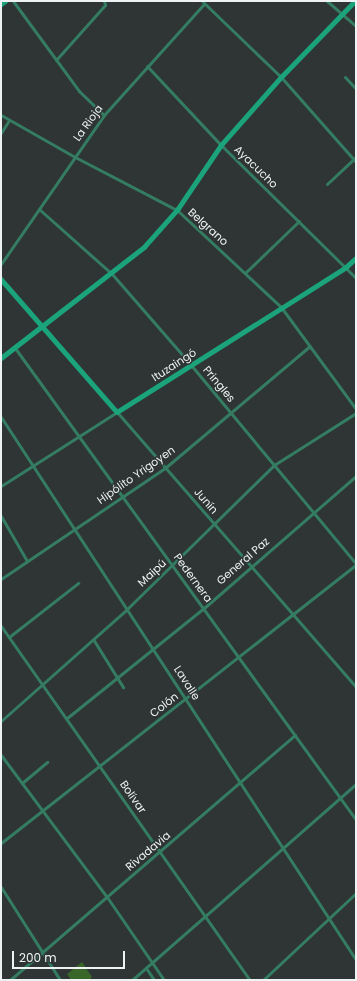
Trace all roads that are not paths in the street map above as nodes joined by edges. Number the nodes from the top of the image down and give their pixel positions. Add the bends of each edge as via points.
1 (5, 1) edge
2 (13, 1) edge
3 (104, 1) edge
4 (328, 1) edge
5 (355, 1) edge
6 (203, 2) edge
7 (1, 4) edge
8 (342, 14) junction
9 (356, 26) edge
10 (56, 60) junction
11 (146, 66) junction
12 (281, 77) junction
13 (345, 77) dead end
14 (356, 89) edge
15 (1, 115) edge
16 (104, 115) junction
17 (9, 120) junction
18 (1, 133) edge
19 (221, 145) junction
20 (75, 157) junction
21 (355, 160) edge
22 (327, 184) dead end
23 (39, 209) junction
24 (176, 210) junction
25 (299, 221) junction
26 (356, 258) edge
27 (1, 264) edge
28 (346, 267) junction
29 (245, 273) junction
30 (112, 274) junction
31 (1, 278) edge
32 (356, 278) edge
33 (281, 307) junction
34 (42, 327) junction
35 (310, 346) junction
36 (15, 348) junction
37 (1, 358) edge
38 (191, 365) junction
39 (356, 409) edge
40 (117, 412) junction
41 (230, 412) junction
42 (356, 413) edge
43 (1, 417) edge
44 (80, 437) junction
45 (274, 465) junction
46 (32, 466) junction
47 (165, 468) junction
48 (356, 476) edge
49 (1, 486) edge
50 (122, 496) junction
51 (314, 513) junction
52 (1, 516) edge
53 (214, 524) junction
54 (74, 528) junction
55 (27, 561) junction
56 (356, 565) edge
57 (173, 566) junction
58 (251, 566) junction
59 (1, 579) edge
60 (78, 583) dead end
61 (204, 608) junction
62 (127, 609) junction
63 (293, 615) junction
64 (1, 626) edge
65 (9, 637) junction
66 (93, 639) junction
67 (154, 649) junction
68 (240, 658) junction
69 (117, 677) junction
70 (355, 684) edge
71 (42, 685) junction
72 (123, 687) dead end
73 (186, 698) junction
74 (67, 718) junction
75 (1, 721) edge
76 (295, 735) junction
77 (1, 755) edge
78 (47, 762) dead end
79 (100, 766) junction
80 (22, 783) junction
81 (241, 783) junction
82 (356, 784) edge
83 (340, 798) junction
84 (42, 812) junction
85 (356, 820) edge
86 (1, 843) edge
87 (284, 849) junction
88 (161, 852) junction
89 (1, 887) edge
90 (356, 893) edge
91 (107, 897) junction
92 (205, 916) junction
93 (328, 918) junction
94 (43, 953) junction
95 (356, 960) edge
96 (152, 963) junction
97 (146, 968) junction
98 (10, 980) edge
99 (60, 980) edge
100 (132, 980) edge
101 (154, 980) edge
102 (164, 980) edge
103 (250, 980) edge
104 (263, 980) edge

1 - 7 street
2 - 10 street
3 - 10 street via 105,5
4 - 8 street
5 - 8 street
6 - 11 street, La Rioja
6 - 12 street
8 - 9 street
8 - 12 street
10 - 16 street via 79,91
11 - 16 street, La Rioja
11 - 19 street, Ayacucho
12 - 19 street
12 - 21 street
13 - 14 street
15 - 17 street, Belgrano
16 - 20 street, La Rioja
17 - 18 street
17 - 20 street, Belgrano
19 - 24 street
19 - 25 street, Ayacucho
20 - 23 street, La Rioja
20 - 24 street, Belgrano
21 - 22 street
23 - 27 street, La Rioja
23 - 30 street, Pringles
24 - 29 street, Belgrano
24 - 30 street via 144,247
25 - 28 street, Ayacucho
25 - 29 street
26 - 28 street, Ituzaingó
28 - 32 street, Ayacucho
28 - 33 street, Ituzaingó
29 - 33 street, Belgrano
30 - 34 street
30 - 38 street, Pringles
31 - 34 street, Junín
33 - 35 street, Belgrano
33 - 38 street, Ituzaingó
34 - 36 street
34 - 40 street, Junín
35 - 39 street, Belgrano
35 - 41 street, Hipólito Yrigoyen
36 - 37 street
36 - 44 street, Pedernera
38 - 40 street, Ituzaingó
38 - 41 street, Pringles
40 - 44 street, Ituzaingó
40 - 47 street, Junín
41 - 45 street, Pringles
41 - 47 street, Hipólito Yrigoyen
42 - 45 street, Maipú
43 - 46 street, Lavalle
44 - 46 street, Ituzaingó
44 - 50 street, Pedernera
45 - 51 street, Pringles
45 - 53 street, Maipú
46 - 49 street, Ituzaingó
46 - 54 street, Lavalle
47 - 50 street, Hipólito Yrigoyen
47 - 53 street, Junín
48 - 51 street, General Paz
50 - 54 street, Hipólito Yrigoyen
50 - 57 street, Pedernera
51 - 56 street, Pringles
51 - 58 street, General Paz
52 - 55 street
53 - 57 street, Maipú
53 - 58 street, Junín
54 - 55 street, Hipólito Yrigoyen
54 - 62 street, Lavalle
55 - 59 street, Hipólito Yrigoyen
56 - 63 street, Colón
57 - 61 street, Pedernera
57 - 62 street, Maipú
58 - 61 street, General Paz
58 - 63 street, Junín
60 - 65 street
61 - 67 street, General Paz
61 - 68 street, Pedernera
62 - 66 street, Maipú
62 - 67 street, Lavalle
63 - 68 street, Colón
63 - 70 street, Junín
64 - 65 street, Bolívar
65 - 71 street, Bolívar
66 - 69 street
66 - 71 street, Maipú
67 - 69 street, General Paz
67 - 73 street, Lavalle
68 - 73 street, Colón
68 - 76 street, Pedernera
69 - 72 street
69 - 74 street, General Paz
71 - 74 street, Bolívar
71 - 75 street, Maipú
73 - 79 street, Colón
73 - 81 street, Lavalle
74 - 79 street, Bolívar
76 - 81 street, Rivadavia
76 - 83 street, Pedernera
77 - 80 street
78 - 80 street
79 - 84 street, Colón
79 - 88 street, Bolívar
80 - 84 street
81 - 87 street, Lavalle
81 - 88 street, Rivadavia
82 - 83 street
83 - 85 street, Pedernera
83 - 87 street
84 - 86 street, Colón
84 - 91 street
87 - 92 street
87 - 93 street, Lavalle
88 - 91 street, Rivadavia
88 - 92 street, Bolívar
89 - 94 street
90 - 93 street
91 - 94 street, Rivadavia
91 - 96 street
92 - 96 street
92 - 103 street, Bolívar
93 - 95 street, Lavalle
93 - 104 street
94 - 98 street, Rivadavia
94 - 99 street
96 - 97 street
96 - 102 street
97 - 100 street
97 - 101 street

